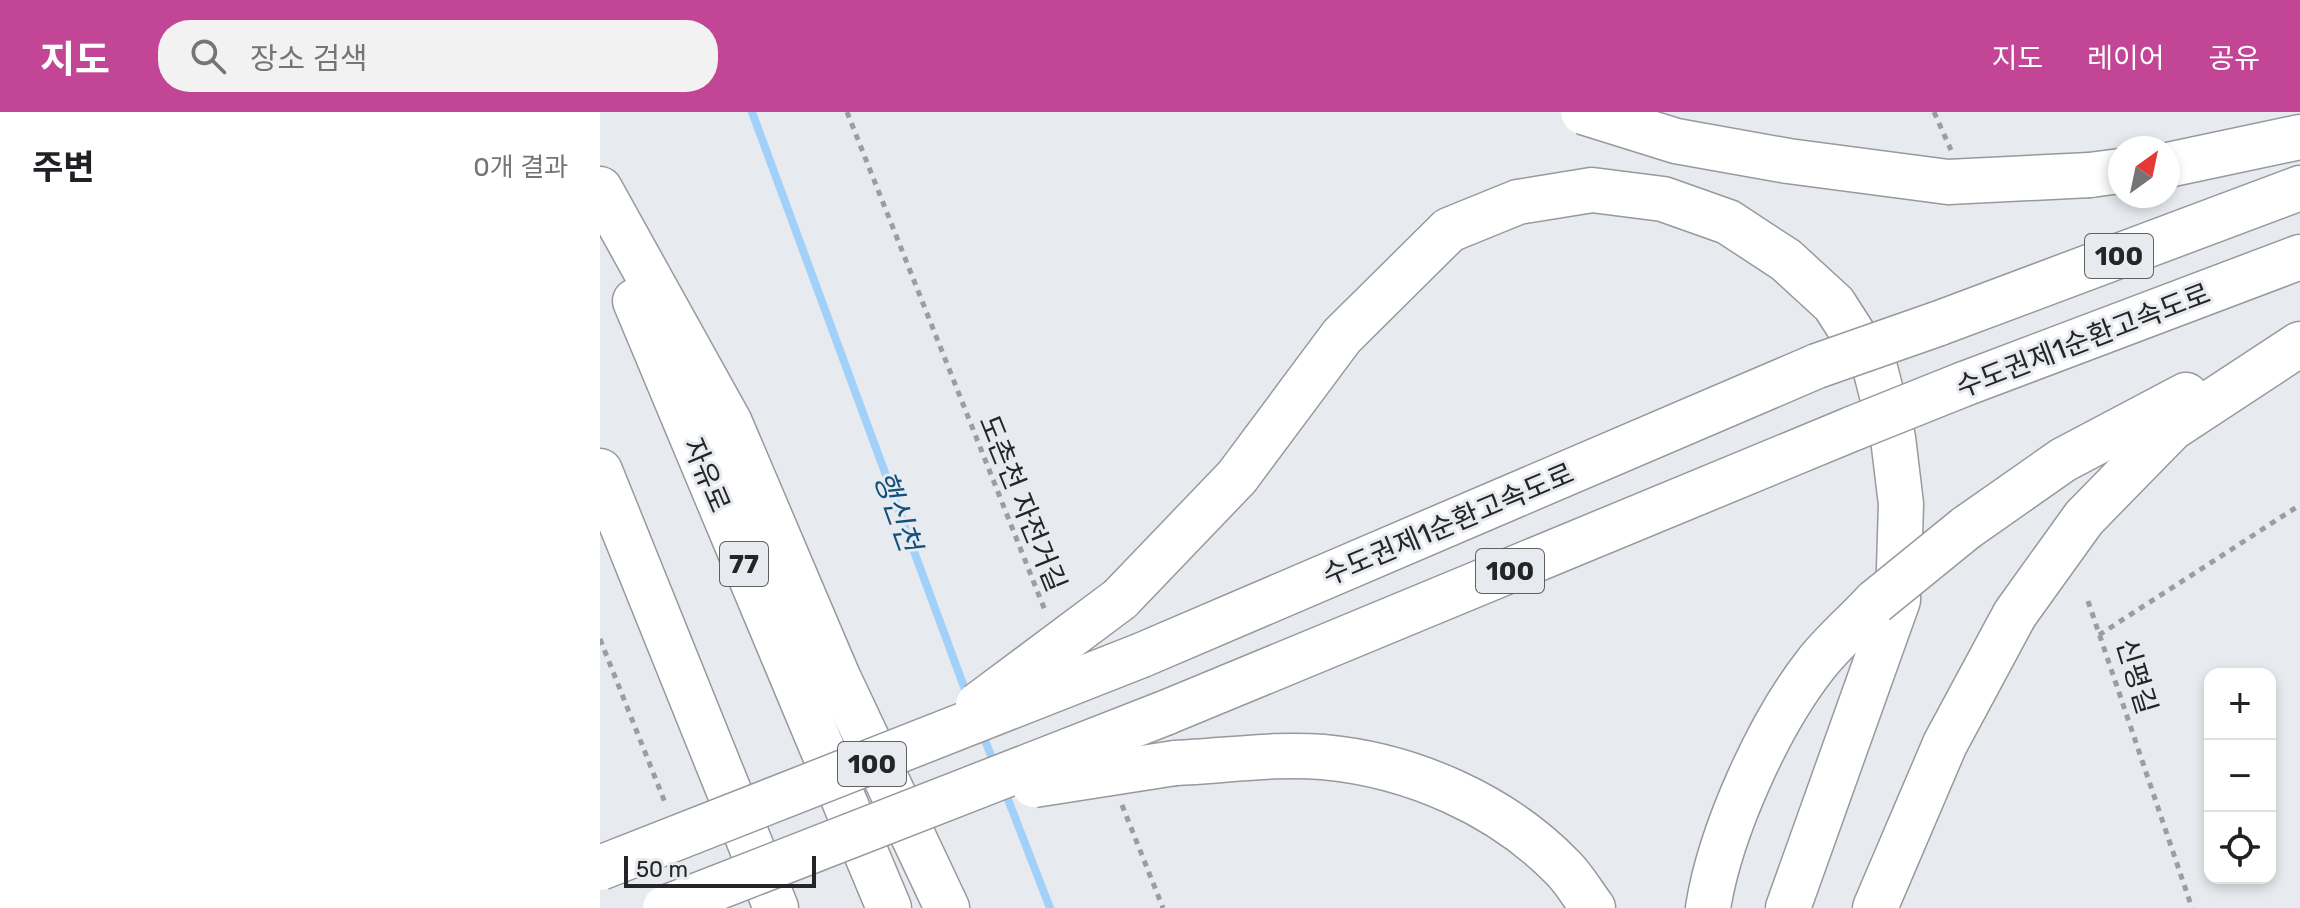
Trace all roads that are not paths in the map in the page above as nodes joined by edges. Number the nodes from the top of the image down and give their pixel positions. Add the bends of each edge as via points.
1 (1583, 112) edge
2 (2300, 137) edge
3 (2180, 162) edge
4 (2105, 173) edge
5 (2300, 188) edge
6 (600, 189) edge
7 (600, 219) edge
8 (2300, 257) edge
9 (2300, 334) edge
10 (2300, 344) edge
11 (600, 471) edge
12 (930, 741) junction
13 (921, 807) junction
14 (600, 868) edge
15 (665, 908) edge
16 (776, 908) edge
17 (889, 908) edge
18 (947, 908) edge
19 (1593, 908) edge
20 (1708, 908) edge
21 (1788, 908) edge
22 (1875, 908) edge

1 - 4 highway, bridge via 1676,141 1948,182
2 - 3 highway
5 - 12 highway, 수도권제1순환고속도로 / 100, bridge via 1817,366
6 - 18 highway via 730,423 838,677
7 - 17 highway, 자유로 / 77
8 - 13 highway, 수도권제1순환고속도로 / 100, bridge via 1964,384 1165,713
9 - 20 highway, bridge via 2063,460 1966,528 1875,602 1816,664 1758,759 1712,882
10 - 22 highway via 2172,428 2084,518 2015,614 1945,744
11 - 16 highway
12 - 14 highway, 수도권제1순환고속도로 / 100, bridge
12 - 21 highway, bridge via 1120,599 1237,477 1342,336 1449,230 1518,202 1592,190 1663,199 1728,222 1786,260 1834,304 1875,368 1893,438 1901,504 1898,600
13 - 15 highway, 수도권제1순환고속도로 / 100, bridge
13 - 19 highway, bridge via 1100,772 1321,757 1396,769 1458,793 1515,827 1564,869

